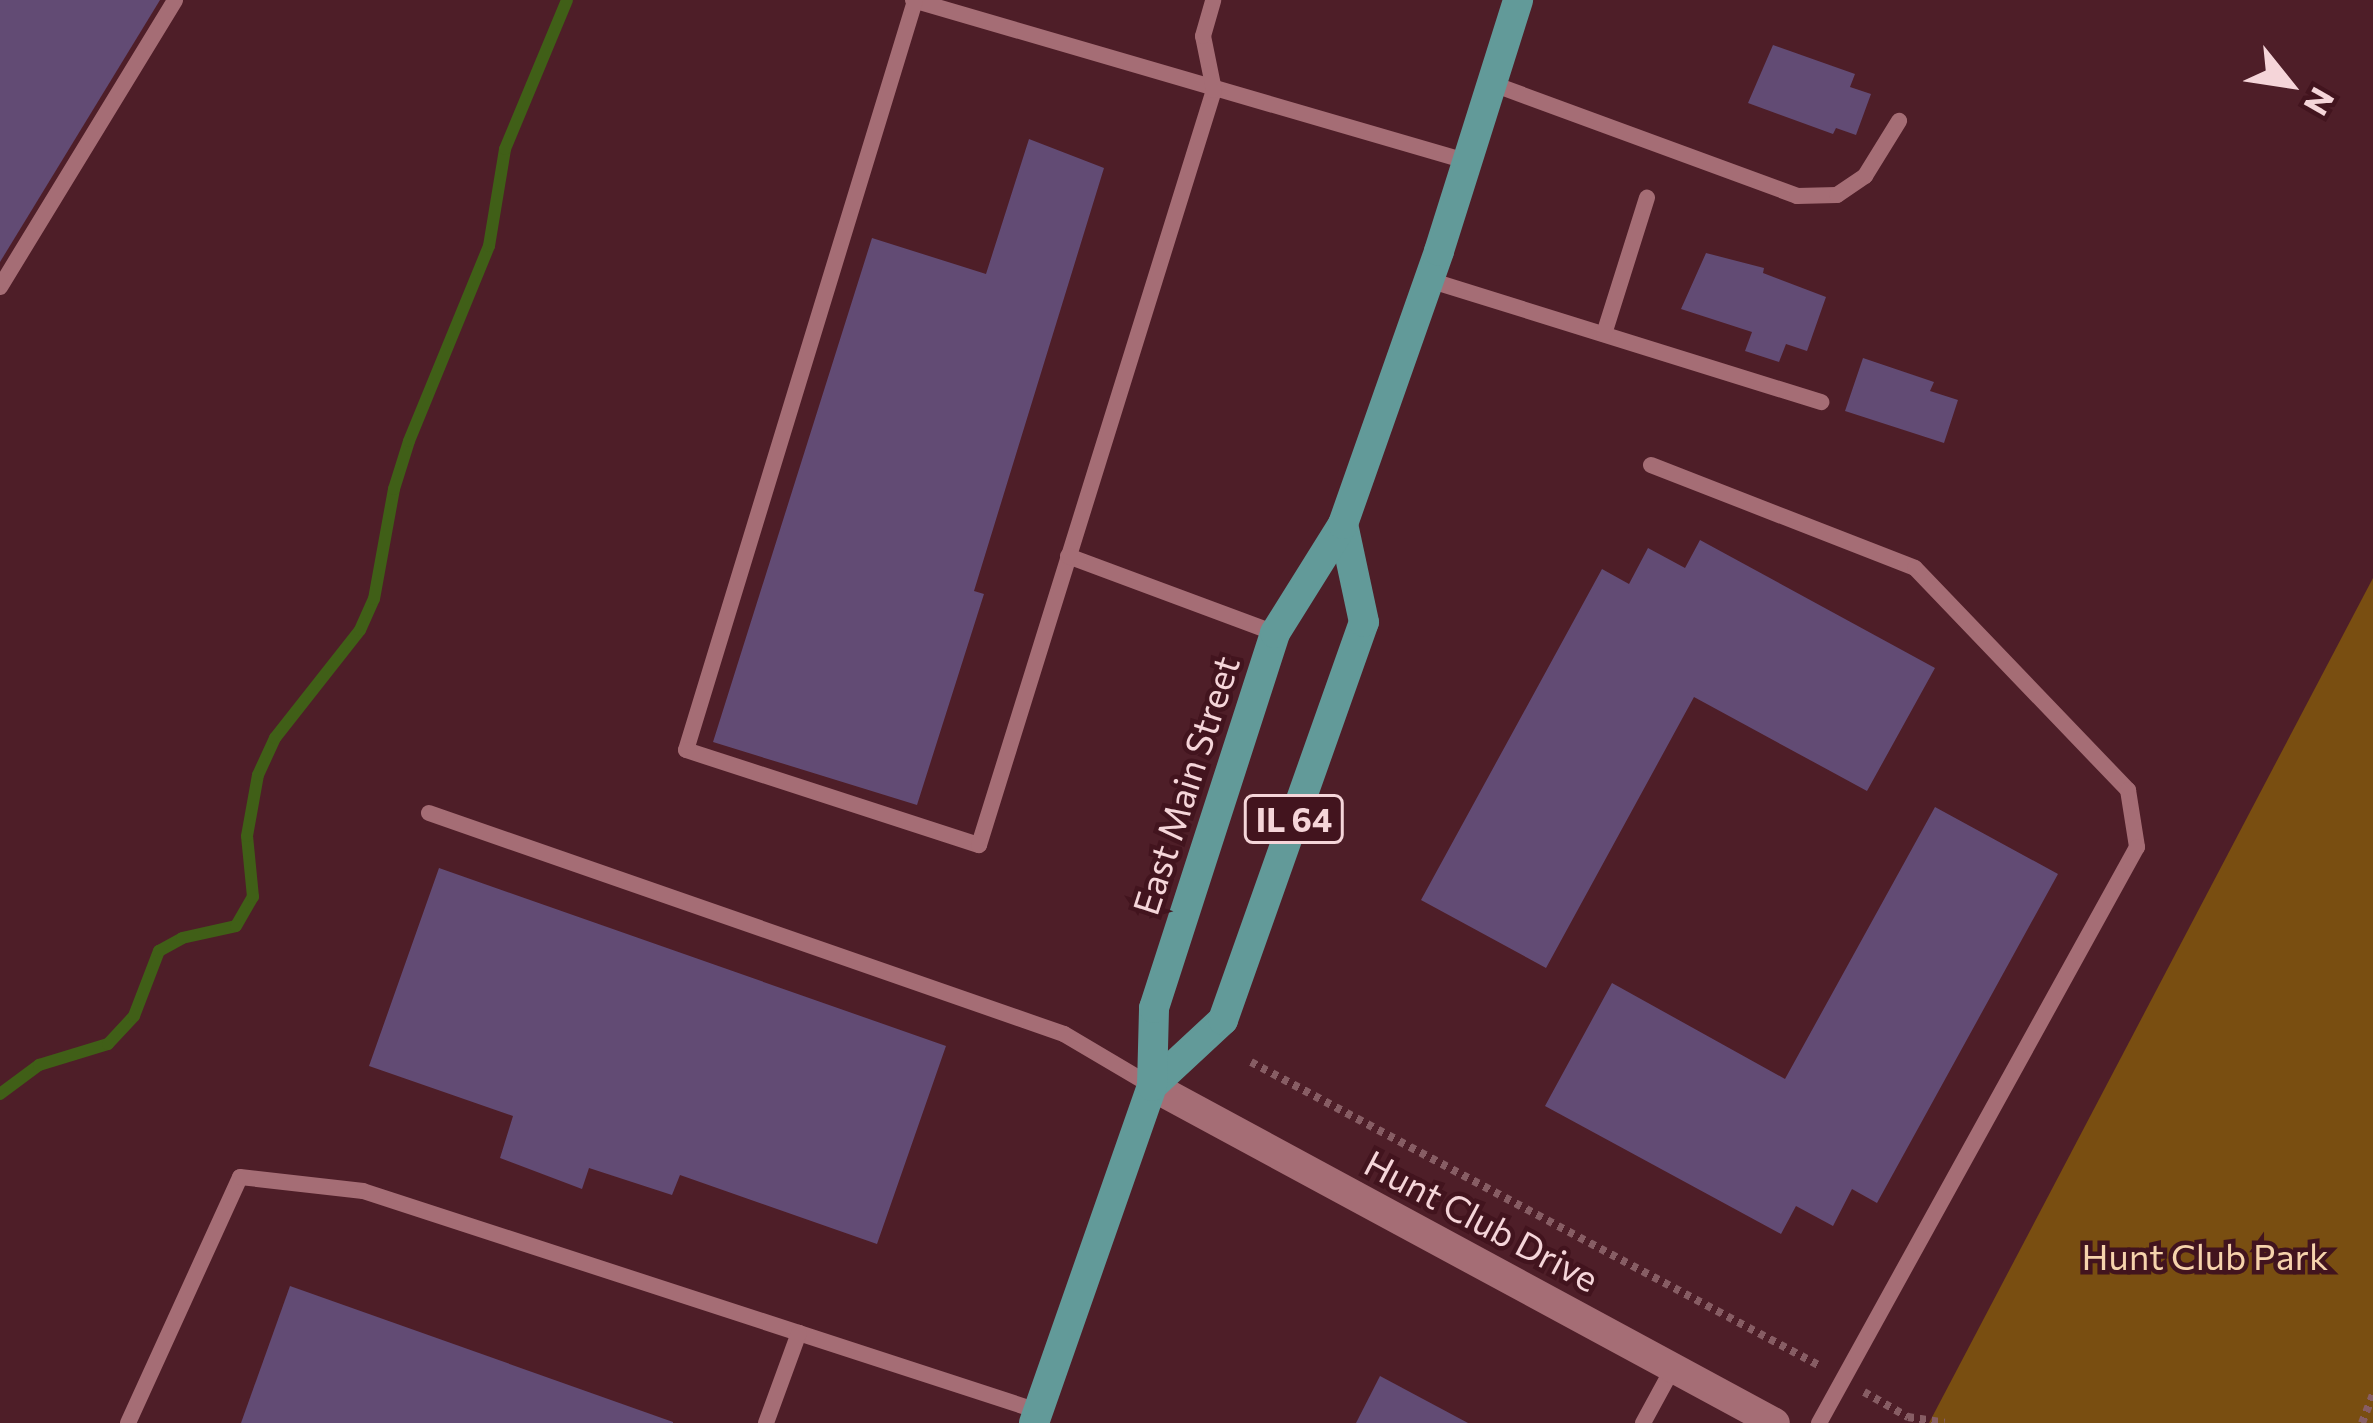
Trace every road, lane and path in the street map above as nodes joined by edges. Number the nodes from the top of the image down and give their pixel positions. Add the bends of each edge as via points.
1 (175, 0) edge
2 (914, 0) edge
3 (1214, 0) edge
4 (1518, 0) edge
5 (1493, 84) junction
6 (1214, 89) junction
7 (1899, 122) dead end
8 (1469, 162) junction
9 (1647, 198) dead end
10 (1429, 280) junction
11 (0, 287) edge
12 (1604, 334) junction
13 (1821, 402) dead end
14 (1651, 465) dead end
15 (1343, 524) junction
16 (1068, 556) junction
17 (1275, 633) junction
18 (429, 813) dead end
19 (1251, 1062) dead end
20 (1152, 1086) junction
21 (799, 1333) junction
22 (1673, 1368) junction
23 (1843, 1380) junction
24 (2373, 1394) edge
25 (1036, 1417) edge
26 (128, 1423) edge
27 (766, 1423) edge
28 (1643, 1423) edge
29 (1774, 1423) edge
30 (1819, 1423) edge
31 (1945, 1423) edge
32 (2362, 1423) edge

1 - 11 lane
2 - 6 lane
2 - 16 lane via 686,750 979,844
3 - 6 lane via 1203,36
4 - 5 main road, East Main Street / IL 64
5 - 7 lane via 1796,196 1837,195 1865,176
5 - 8 main road, East Main Street / IL 64
6 - 8 lane
6 - 16 lane
8 - 10 main road, East Main Street / IL 64
9 - 12 lane
10 - 12 lane
10 - 15 main road, East Main Street / IL 64
12 - 13 lane
14 - 23 lane via 1915,568 2128,790 2137,847
15 - 17 main road, East Main Street / IL 64
15 - 20 main road, East Main Street / IL 64 via 1364,622 1223,1020
16 - 17 lane
17 - 20 main road, East Main Street / IL 64 via 1154,1008
18 - 20 lane via 1064,1034
19 - 23 path
20 - 22 street, Hunt Club Drive
20 - 25 main road, East Main Street / IL 64
21 - 25 lane
21 - 26 lane via 363,1191 240,1177
21 - 27 lane
22 - 28 lane
22 - 29 street, Hunt Club Drive
23 - 30 lane
23 - 31 path via 1908,1418
24 - 32 path

